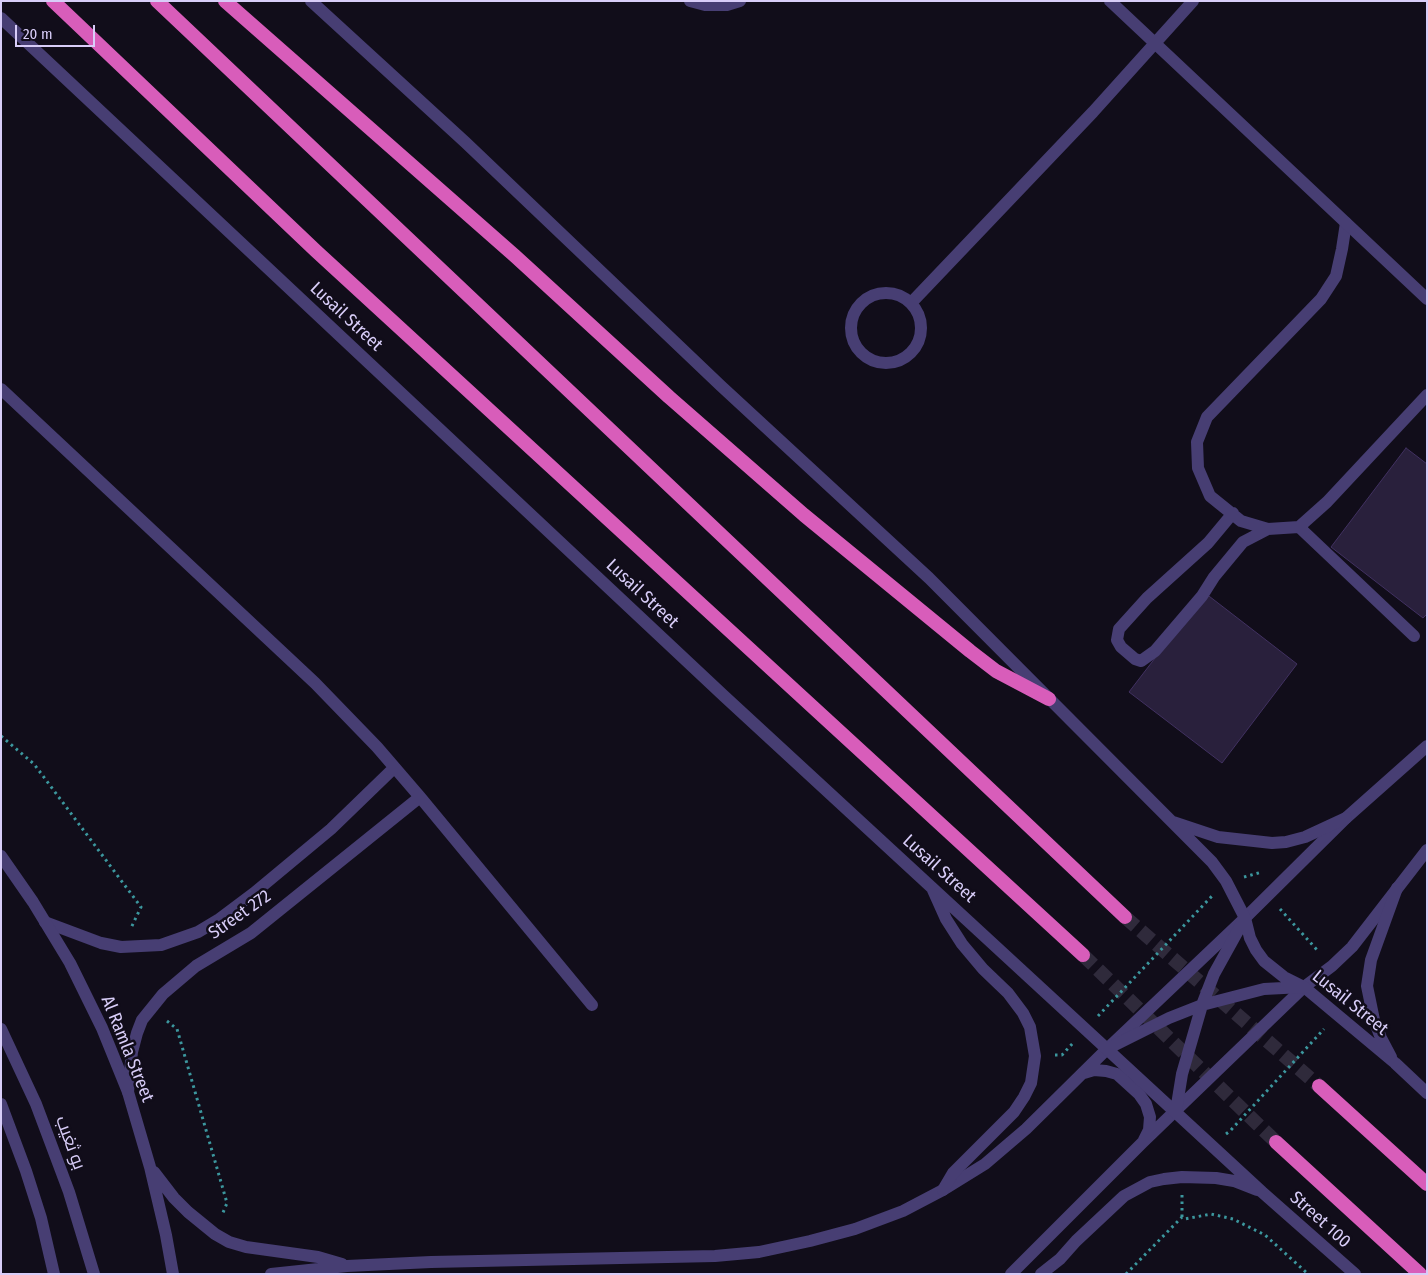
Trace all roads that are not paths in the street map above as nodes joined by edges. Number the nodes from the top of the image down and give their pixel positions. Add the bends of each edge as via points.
1 (53, 1) edge
2 (157, 1) edge
3 (225, 1) edge
4 (312, 1) edge
5 (690, 1) edge
6 (740, 1) edge
7 (1110, 1) edge
8 (1193, 1) edge
9 (1, 18) edge
10 (1155, 43) junction
11 (1346, 223) junction
12 (1427, 299) edge
13 (911, 303) junction
14 (1, 388) edge
15 (1427, 395) edge
16 (1232, 514) junction
17 (1298, 526) junction
18 (1268, 529) junction
19 (1414, 636) dead end
20 (1049, 698) junction
21 (1427, 746) edge
22 (394, 768) junction
23 (420, 796) junction
24 (1346, 818) junction
25 (1169, 820) junction
26 (1427, 850) edge
27 (1, 856) edge
28 (933, 888) junction
29 (1397, 888) junction
30 (1125, 917) tunnel mouth
31 (1245, 918) junction
32 (46, 922) junction
33 (1083, 955) tunnel mouth
34 (1304, 987) junction
35 (592, 1004) dead end
36 (1202, 1005) junction
37 (1, 1029) edge
38 (1107, 1049) junction
39 (1395, 1064) junction
40 (1084, 1073) junction
41 (1319, 1086) tunnel mouth
42 (128, 1092) junction
43 (1427, 1093) edge
44 (1, 1104) edge
45 (1176, 1111) junction
46 (1143, 1142) junction
47 (1276, 1142) tunnel mouth
48 (150, 1167) junction
49 (1427, 1184) edge
50 (943, 1190) junction
51 (1262, 1192) junction
52 (347, 1266) junction
53 (54, 1274) edge
54 (94, 1274) edge
55 (173, 1274) edge
56 (271, 1274) edge
57 (1011, 1274) edge
58 (1041, 1274) edge
59 (1355, 1274) edge
60 (1420, 1274) edge

1 - 33 highway, Lusail Street via 316,251
2 - 30 highway
3 - 20 highway via 804,515 970,651 1013,680
4 - 20 street, Lusail Street via 929,578
5 - 6 street via 705,6
7 - 10 street
8 - 10 street
9 - 28 street, Lusail Street via 709,683
10 - 11 street
10 - 13 street
11 - 12 street
11 - 16 street via 1336,276 1321,299 1207,417 1197,442 1198,468 1210,496
13 - 13 street via 896,294 884,293 873,295 859,306 853,316 852,334 864,354 885,362 897,361 912,351 920,336 921,324
14 - 22 street via 315,683
15 - 17 street via 1327,502
16 - 18 street via 1241,521
16 - 18 street via 1208,543 1147,598 1120,629 1117,640 1135,659 1141,661 1155,651 1243,542
17 - 18 street
17 - 19 street
20 - 25 street, Lusail Street
21 - 24 street
22 - 23 street
22 - 32 street, Street 272 via 331,828 254,893 198,932 161,945 121,947 101,943
23 - 35 street
23 - 42 street, Street 272 via 251,933 196,966 163,994 142,1020 137,1033
24 - 25 street via 1305,837 1272,843 1218,837
24 - 31 street
25 - 31 street, Lusail Street via 1212,862
26 - 29 street
27 - 32 street, Al Ramla Street
28 - 38 street, Lusail Street
28 - 50 street via 946,919 962,944 1023,1013 1030,1027 1035,1056 1031,1083 1014,1112 953,1173
29 - 34 street via 1352,947
29 - 39 street via 1366,986 1374,1020
31 - 34 street, Lusail Street via 1250,938 1264,961 1284,977
31 - 36 street via 1214,974
31 - 38 street
32 - 42 street, Al Ramla Street via 98,1020
34 - 36 street via 1264,989
34 - 39 street, Lusail Street
34 - 45 street
36 - 38 street
36 - 45 street via 1182,1074
37 - 54 street, بو ثغيب via 36,1104 69,1192
38 - 40 street
38 - 45 street, Lusail Street
39 - 43 street
40 - 46 street via 1094,1070 1117,1074 1139,1094 1150,1117 1149,1130
40 - 50 street via 1026,1130 985,1164
41 - 49 highway
42 - 48 street, Al Ramla Street
44 - 53 street via 41,1218
45 - 46 street
45 - 51 street, Lusail Street
46 - 57 street
47 - 60 highway
48 - 52 street via 188,1212 229,1242 318,1257
48 - 55 street, Al Ramla Street
50 - 52 street via 855,1229 759,1252 715,1256
51 - 58 street via 1216,1178 1164,1178 1150,1182 1124,1196
51 - 59 street, Street 100
52 - 56 street

